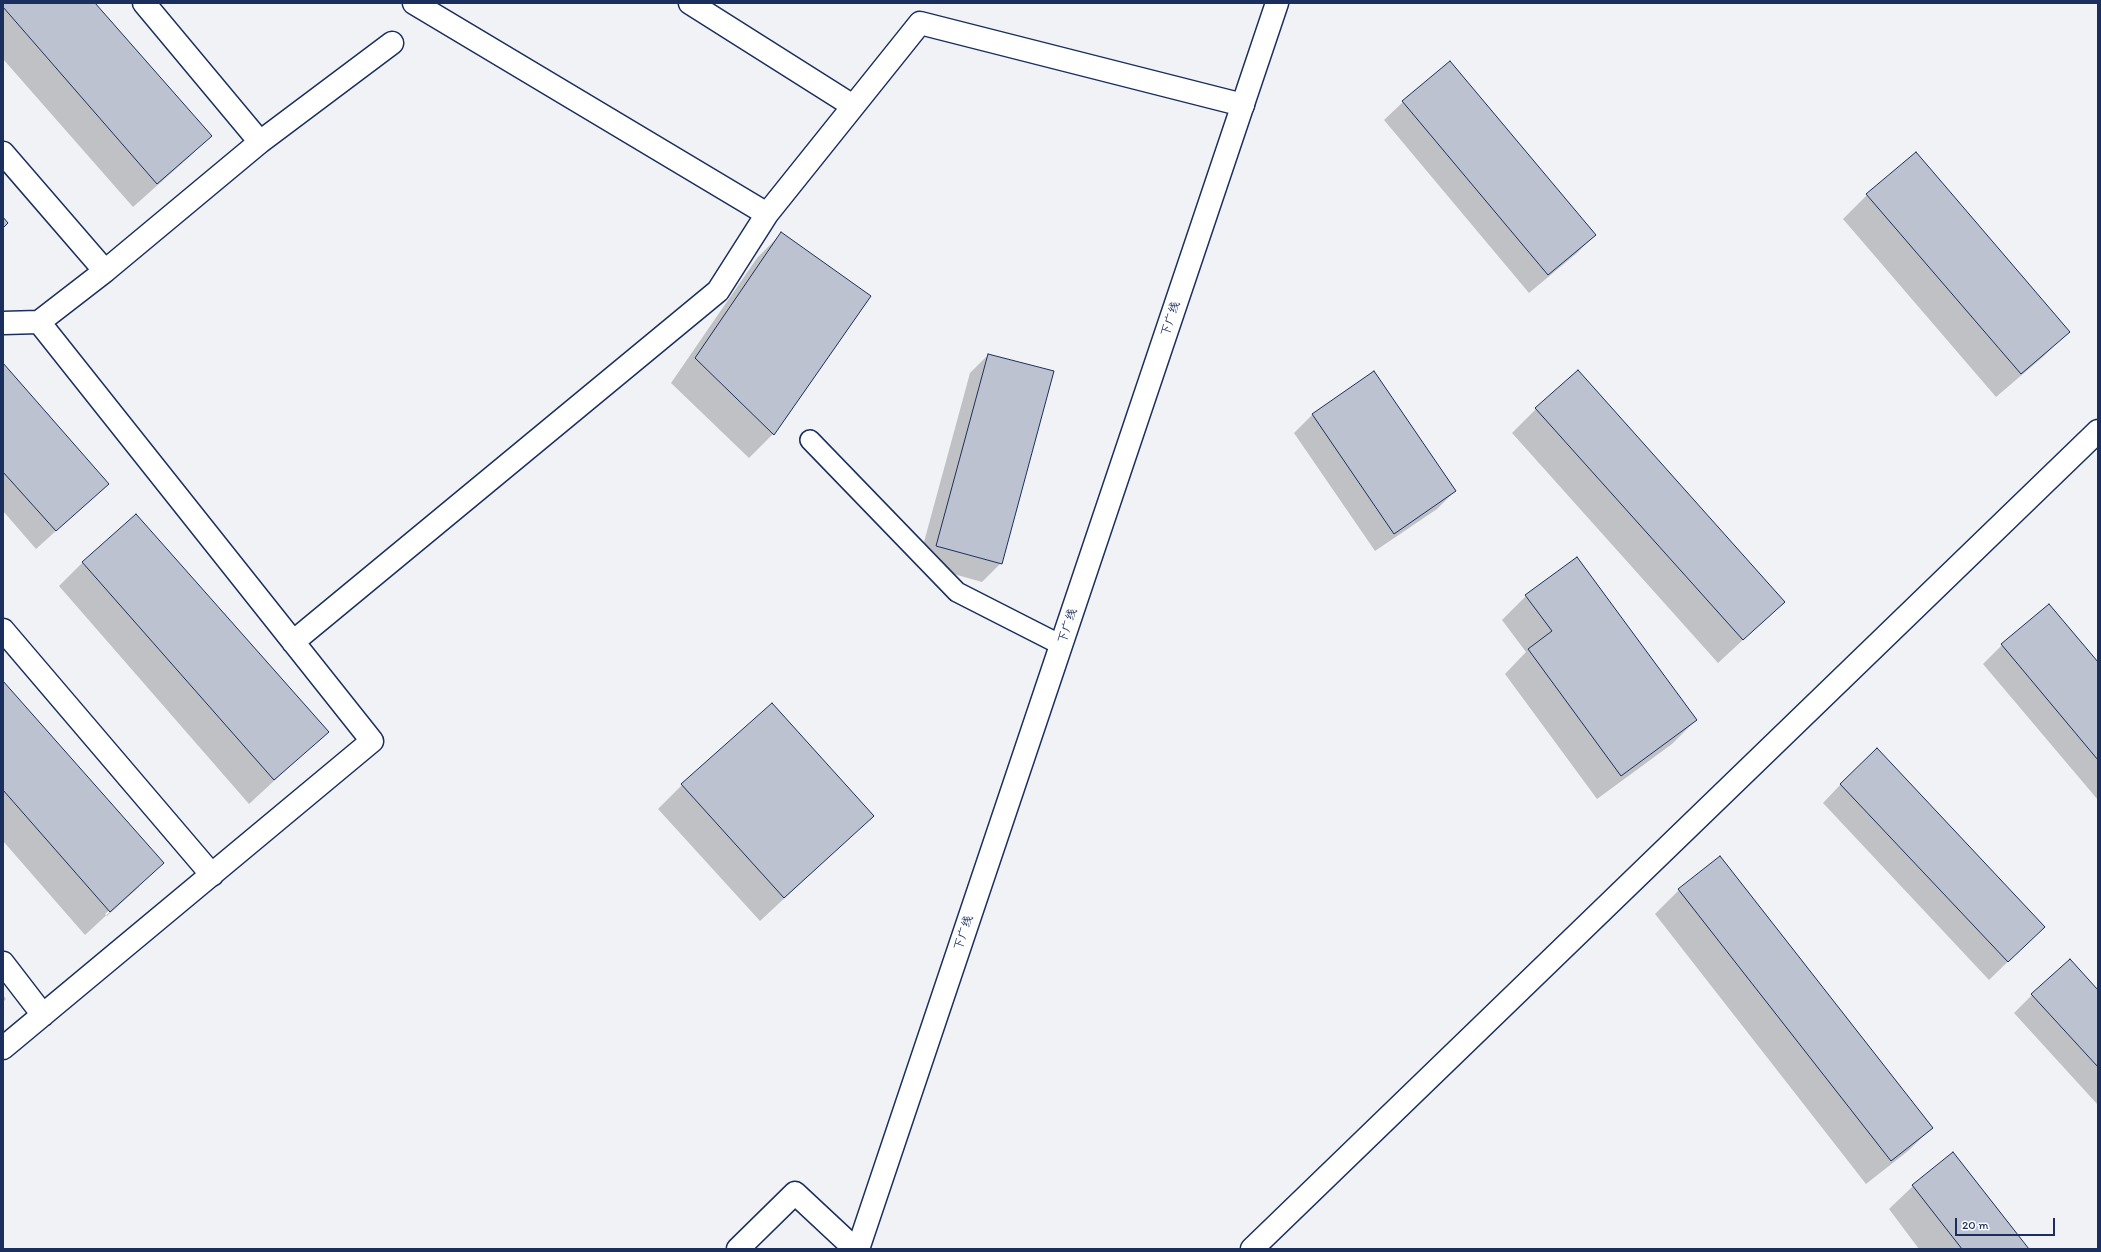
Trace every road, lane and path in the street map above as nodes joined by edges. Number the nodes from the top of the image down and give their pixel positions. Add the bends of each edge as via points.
1 (144, 3) edge
2 (414, 3) edge
3 (690, 3) edge
4 (1277, 3) edge
5 (392, 44) dead end
6 (1242, 105) junction
7 (853, 106) junction
8 (260, 142) junction
9 (3, 153) edge
10 (767, 214) junction
11 (105, 271) junction
12 (39, 322) junction
13 (3, 323) edge
14 (2098, 431) edge
15 (810, 440) dead end
16 (3, 630) edge
17 (293, 642) junction
18 (1061, 645) junction
19 (212, 875) junction
20 (3, 963) edge
21 (43, 1015) junction
22 (3, 1048) edge
23 (738, 1249) edge
24 (855, 1249) edge
25 (858, 1249) edge
26 (1252, 1249) edge

1 - 8 street
2 - 10 street
3 - 7 street
4 - 6 street, 下广线
5 - 8 street
6 - 7 street via 920,22
6 - 18 street, 下广线
7 - 10 street
8 - 11 street
9 - 11 street
10 - 17 street via 718,291
11 - 12 street
12 - 13 street
12 - 17 street
14 - 26 street
15 - 18 lane via 957,592
16 - 19 street
17 - 19 street via 372,742
18 - 25 street, 下广线
19 - 21 street
20 - 21 street
21 - 22 street
23 - 24 street via 795,1193

